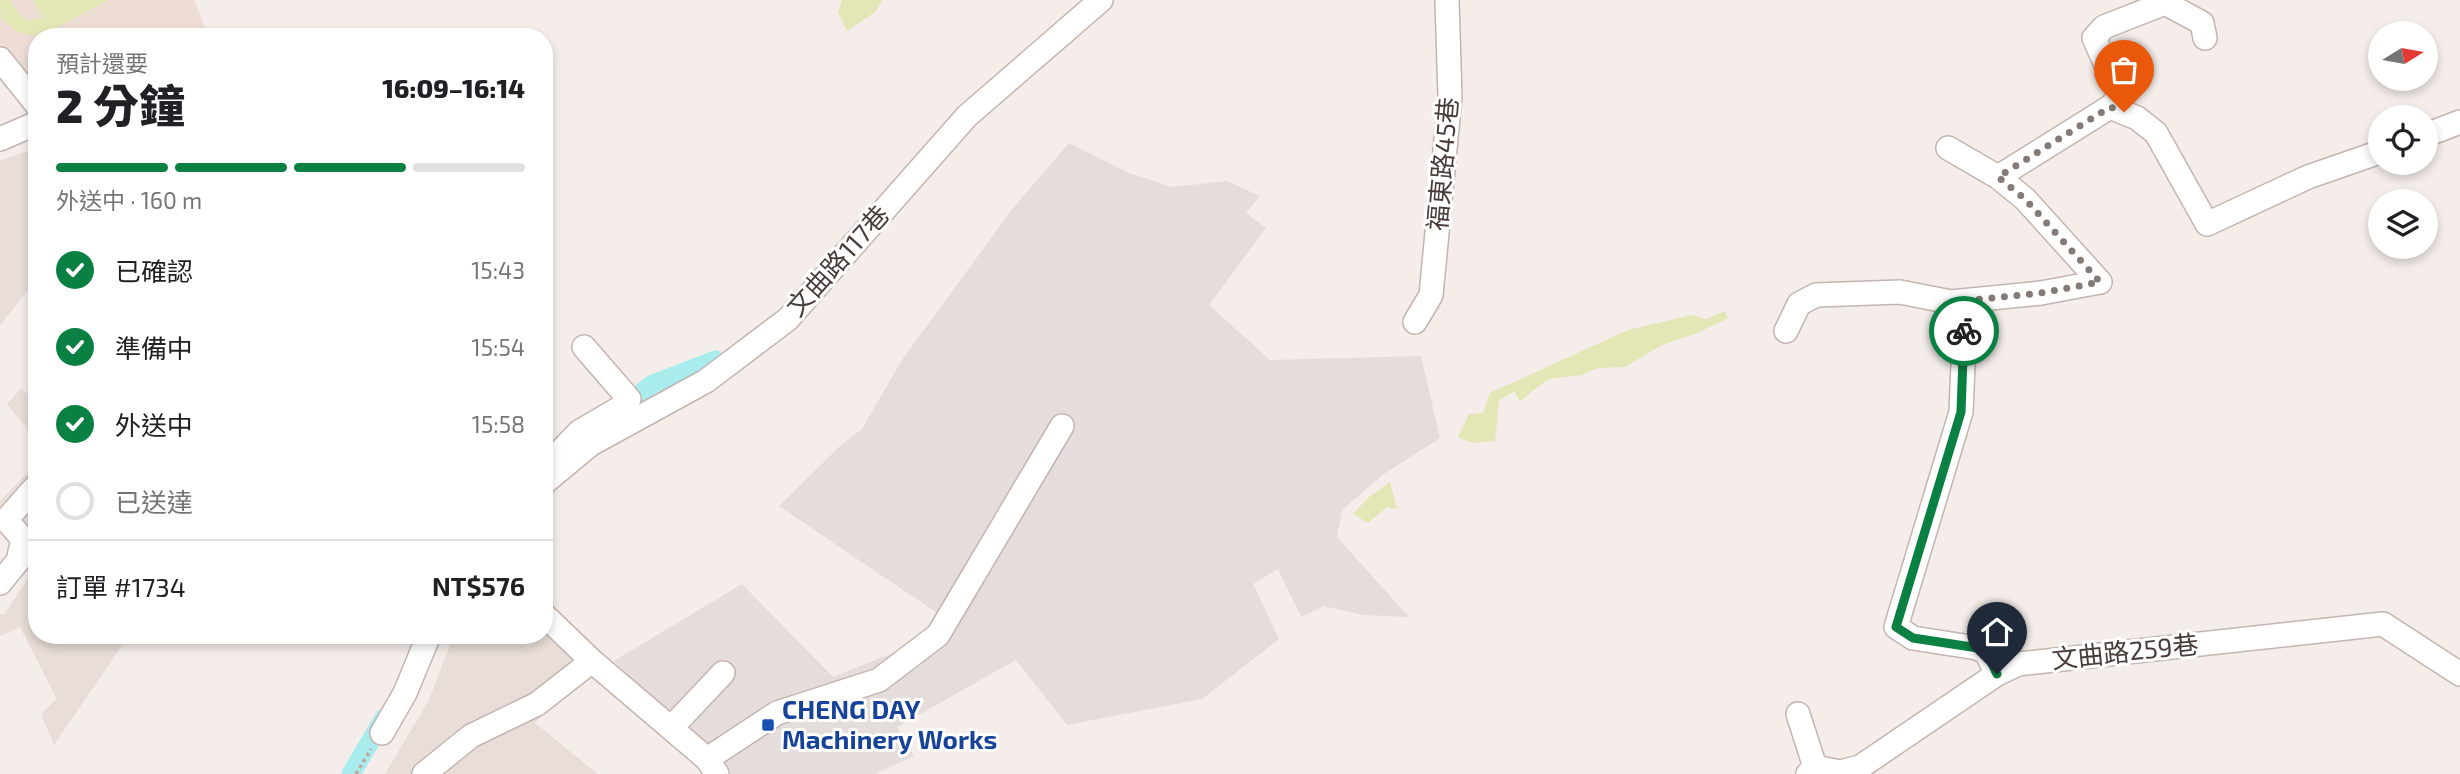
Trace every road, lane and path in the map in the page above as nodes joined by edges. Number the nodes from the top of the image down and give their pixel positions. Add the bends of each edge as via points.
1 (1101, 0) edge
2 (1447, 0) edge
3 (2206, 38) dead end
4 (0, 59) edge
5 (28, 94) edge
6 (2110, 107) junction
7 (2460, 122) edge
8 (28, 127) edge
9 (2438, 130) edge
10 (0, 139) edge
11 (1948, 148) dead end
12 (2368, 156) edge
13 (1998, 177) junction
14 (1951, 302) junction
15 (1415, 323) dead end
16 (1786, 331) dead end
17 (584, 347) dead end
18 (1062, 426) dead end
19 (553, 458) edge
20 (553, 476) edge
21 (28, 495) edge
22 (3, 522) edge
23 (0, 583) edge
24 (553, 624) edge
25 (425, 644) edge
26 (592, 661) junction
27 (723, 673) dead end
28 (1997, 674) junction
29 (2460, 674) edge
30 (1798, 714) dead end
31 (671, 727) junction
32 (382, 733) joint
33 (712, 766) edge
34 (1812, 771) edge
35 (1841, 773) edge
36 (356, 774) edge
37 (424, 774) edge

1 - 20 street, 文曲路117巷 via 967,116 788,319 706,381 591,444
2 - 15 street, 福東路45巷 via 1450,97 1431,295
3 - 6 street via 2202,23 2165,3 2104,27 2095,38 2120,96
4 - 5 street
6 - 12 street via 2137,118 2156,133 2207,223 2308,177
6 - 13 street
7 - 9 street
8 - 10 street
11 - 13 street
13 - 14 street via 2025,199 2100,282
14 - 16 street via 1900,292 1816,295 1799,304
14 - 28 street via 1965,317 1961,412 1896,627 1913,638 1978,648 1986,652
17 - 19 street via 629,399 579,432
18 - 33 street via 938,635 879,680 777,713
21 - 22 street
22 - 23 street via 23,539 18,561
24 - 26 street
25 - 32 street
26 - 31 street
26 - 37 street via 537,704 471,736
27 - 31 street
28 - 29 street, 文曲路259巷 via 2018,664 2383,624
28 - 35 street, 文曲路259巷 via 1860,767
30 - 34 street
31 - 33 street
32 - 36 path
34 - 35 street, 文曲路259巷

